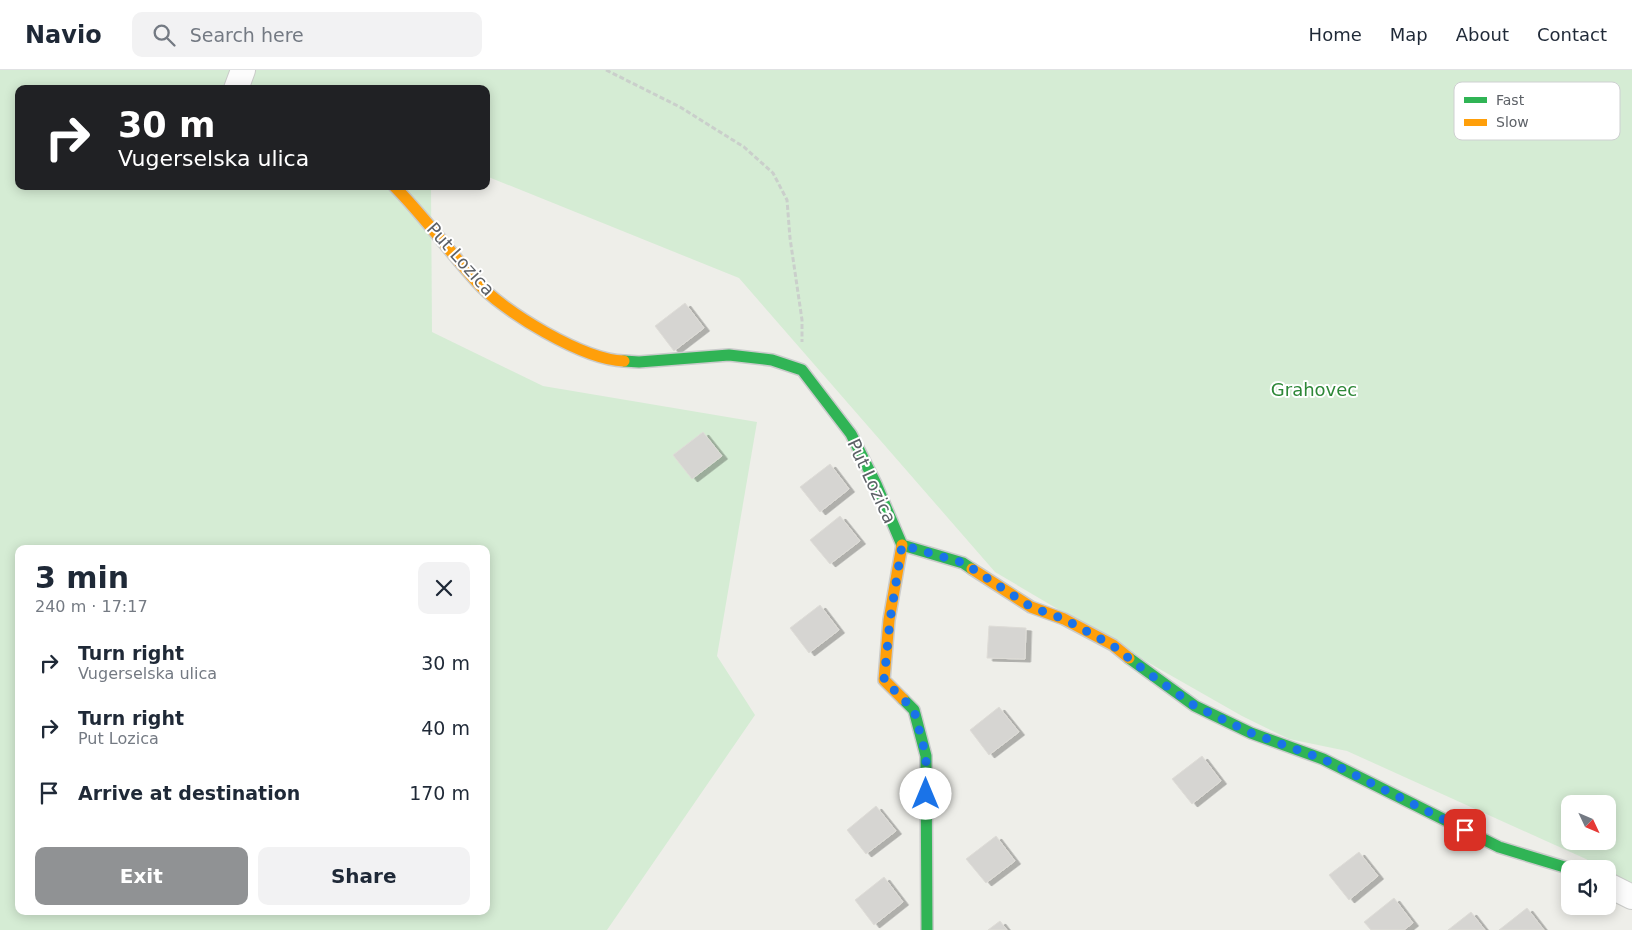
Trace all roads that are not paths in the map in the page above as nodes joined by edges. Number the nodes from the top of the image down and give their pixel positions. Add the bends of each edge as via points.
1 (243, 70) edge
2 (237, 85) edge
3 (398, 190) edge
4 (902, 545) junction
5 (1561, 866) edge
6 (1616, 889) edge
7 (1632, 897) edge
8 (927, 930) edge

1 - 2 street
3 - 4 street, Put Lozica via 477,283 512,312 568,345 613,361 729,355 772,360 802,370 851,434
4 - 5 street, Put Lozica via 964,563 1031,607 1064,619 1112,645 1195,706 1251,733 1323,759 1499,847
4 - 8 street via 884,680 914,710 926,756
6 - 7 street

